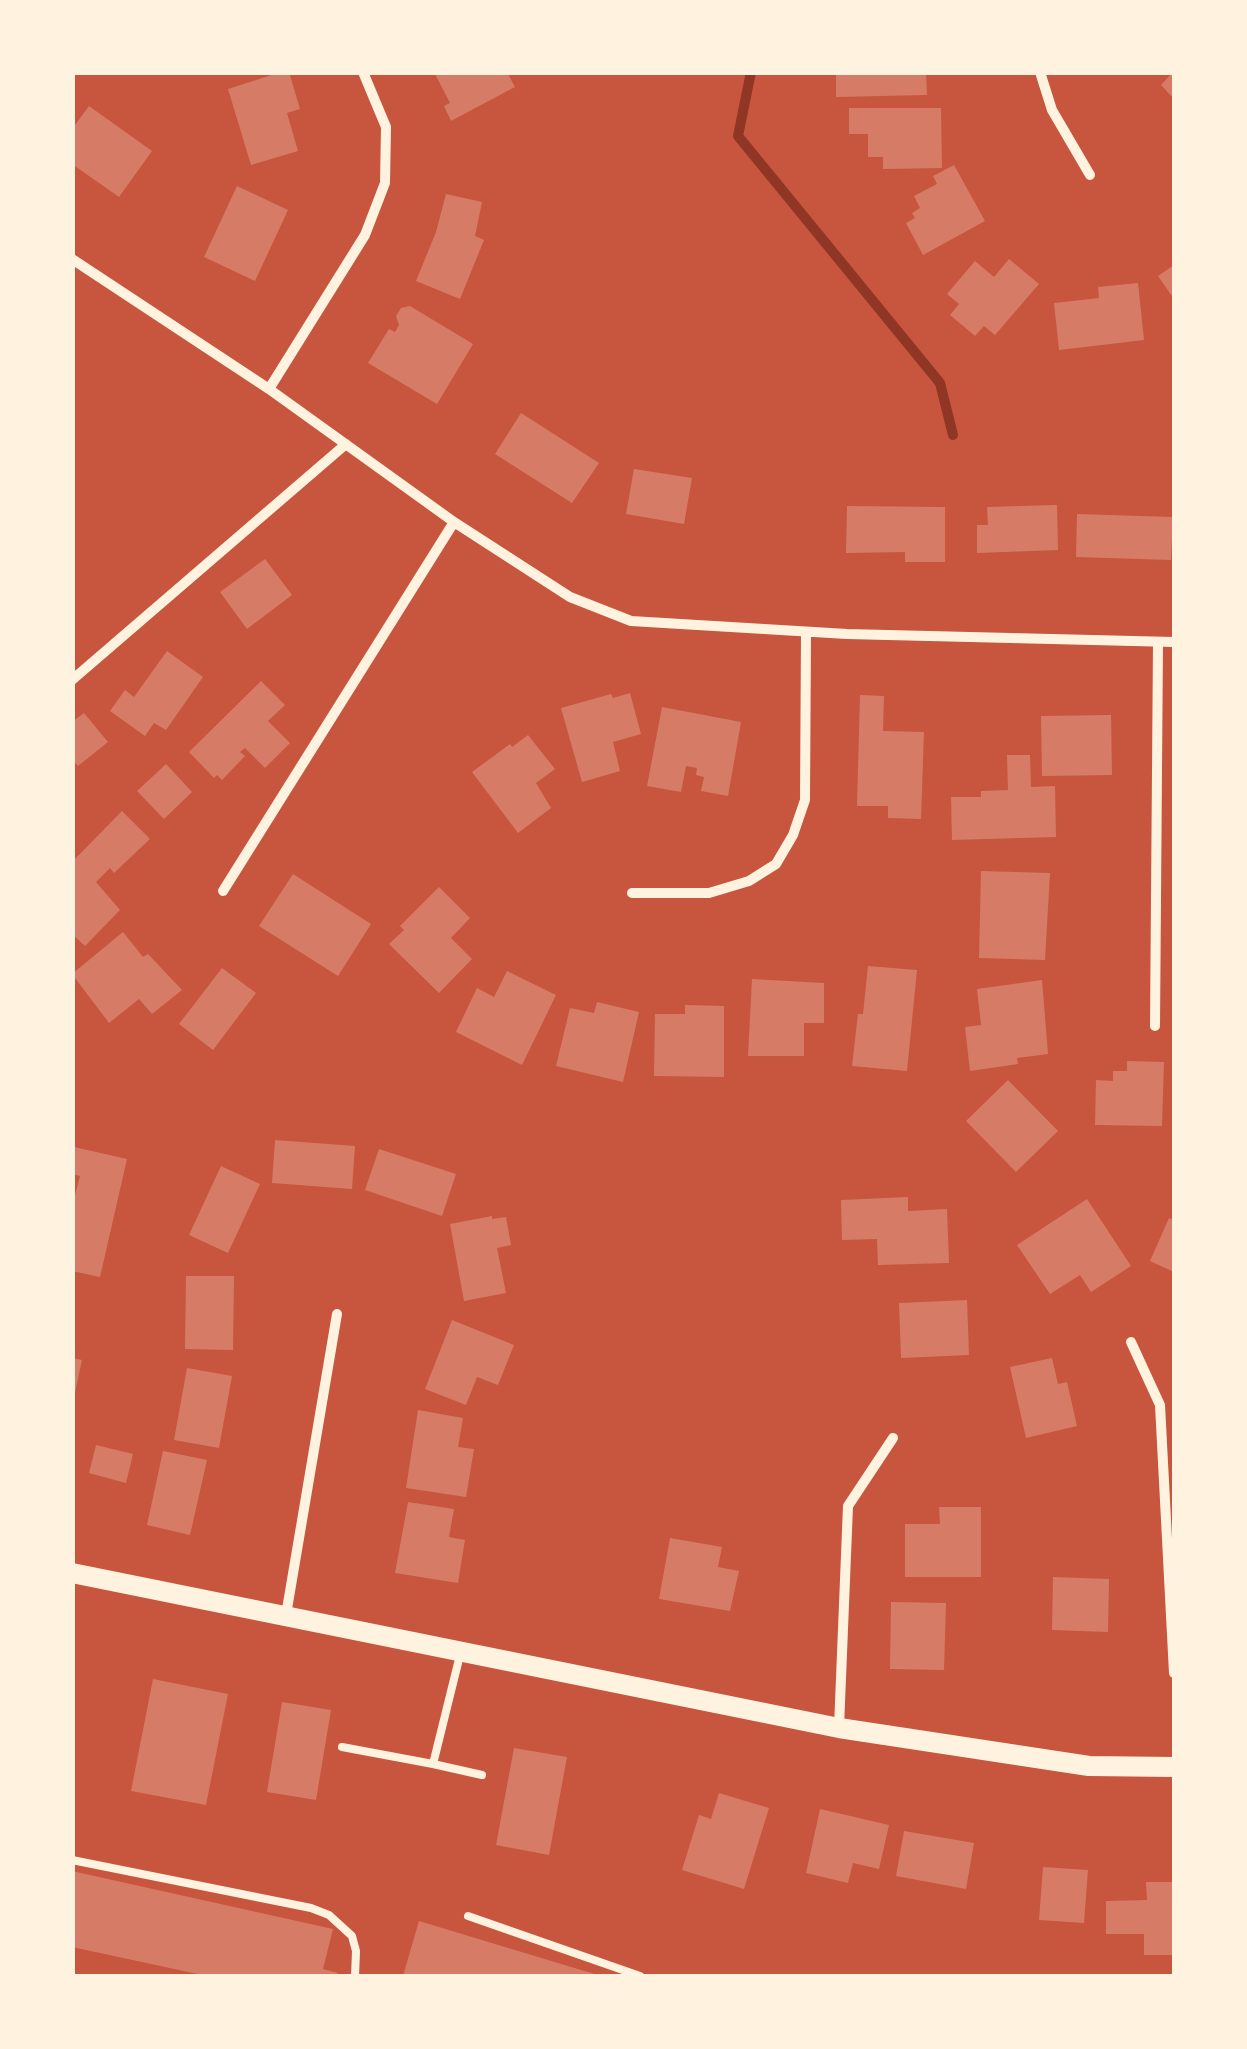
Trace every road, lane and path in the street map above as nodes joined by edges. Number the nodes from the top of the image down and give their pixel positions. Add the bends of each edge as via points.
1 (364, 72) edge
2 (1040, 72) edge
3 (1090, 175) dead end
4 (72, 259) edge
5 (268, 389) junction
6 (346, 444) junction
7 (454, 522) junction
8 (806, 632) junction
9 (1158, 642) junction
10 (1174, 642) edge
11 (72, 680) edge
12 (223, 891) dead end
13 (632, 893) dead end
14 (1155, 1026) dead end
15 (338, 1314) dead end
16 (1131, 1342) dead end
17 (893, 1438) dead end
18 (72, 1573) edge
19 (286, 1615) junction
20 (462, 1651) junction
21 (1174, 1673) edge
22 (839, 1728) junction
23 (342, 1747) dead end
24 (433, 1764) junction
25 (1174, 1767) edge
26 (482, 1775) dead end
27 (72, 1860) edge
28 (468, 1916) dead end
29 (354, 1976) edge
30 (640, 1976) edge

1 - 5 street via 386,128 385,183 365,235
2 - 3 street via 1052,110
4 - 5 street
5 - 6 street
6 - 7 street
6 - 11 street
7 - 8 street via 570,598 630,621
7 - 12 street
8 - 9 street
8 - 13 street via 804,800 776,864 750,881 709,893
9 - 10 street
9 - 14 street
15 - 19 street
16 - 21 street via 1160,1405
17 - 22 street via 848,1506
18 - 19 main road
19 - 20 main road
20 - 22 main road
20 - 24 lane
22 - 25 main road via 1089,1766
23 - 24 lane
24 - 26 lane
27 - 29 lane via 330,1915 352,1936
28 - 30 lane

